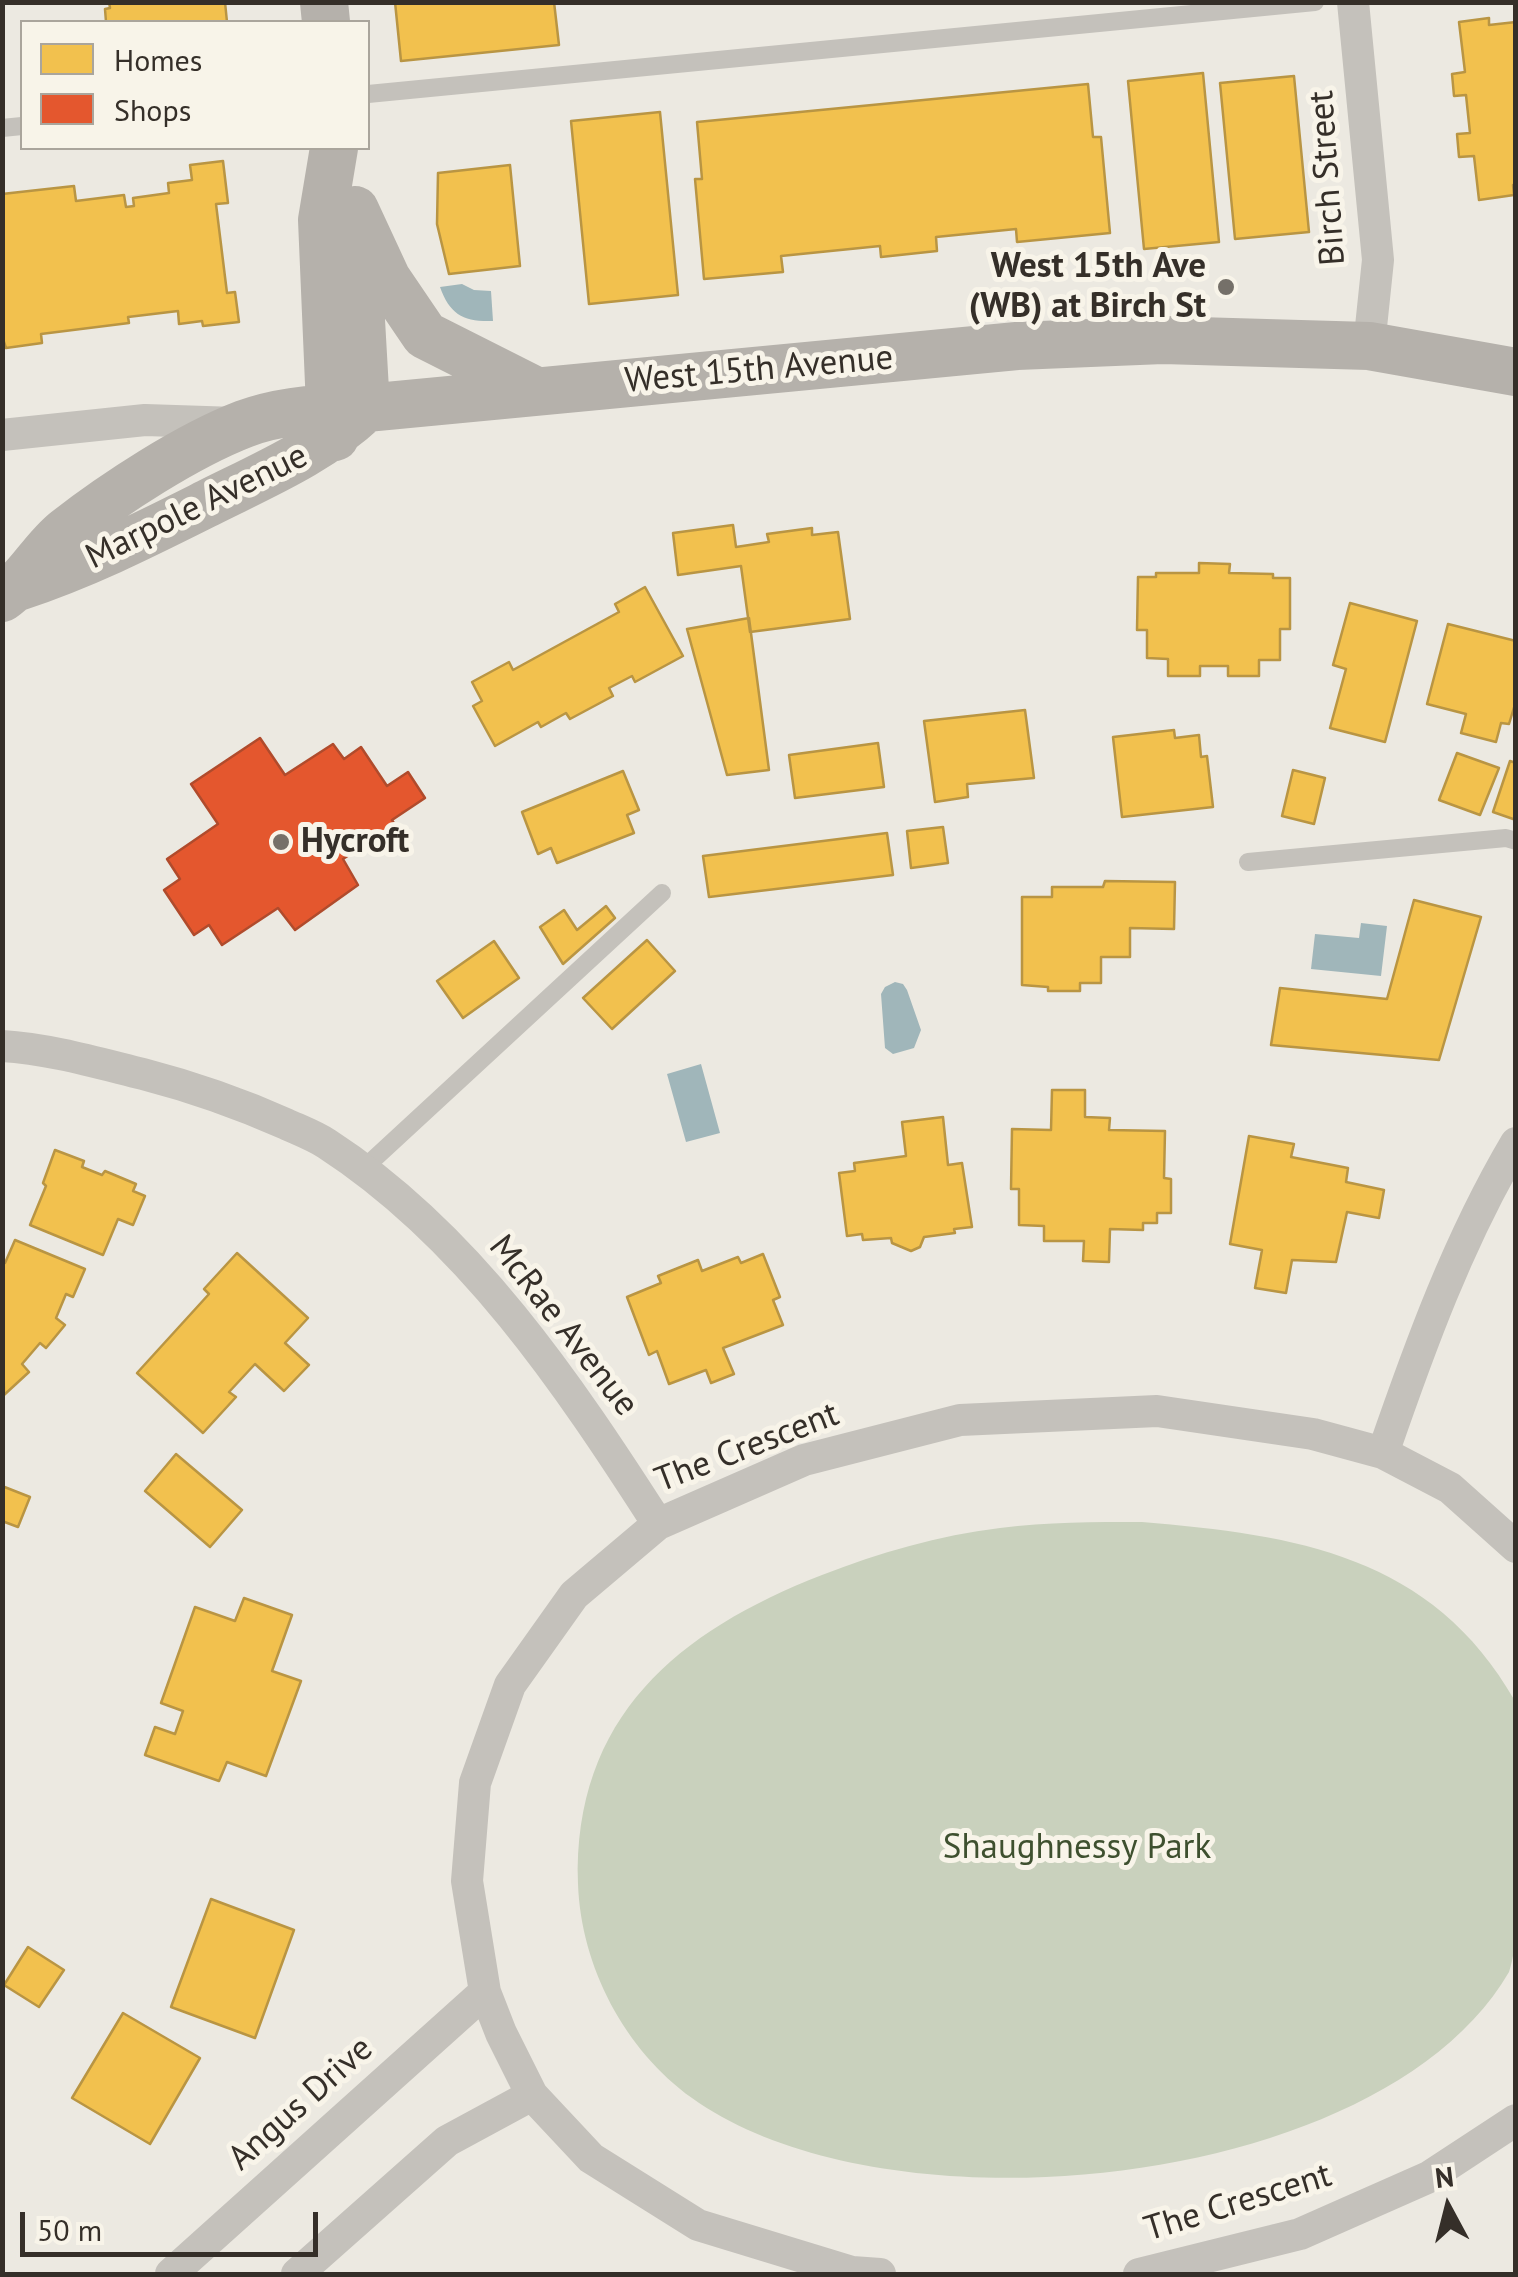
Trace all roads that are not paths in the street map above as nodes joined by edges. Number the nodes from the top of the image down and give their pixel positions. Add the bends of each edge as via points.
1 (1315, 2) edge
2 (1352, 2) edge
3 (370, 94) edge
4 (337, 150) edge
5 (338, 150) edge
6 (354, 210) junction
7 (1369, 346) junction
8 (1516, 372) edge
9 (536, 391) junction
10 (344, 418) junction
11 (245, 424) junction
12 (2, 434) edge
13 (10, 592) edge
14 (1516, 841) edge
15 (1248, 862) dead end
16 (662, 893) dead end
17 (2, 1046) edge
18 (1516, 1143) edge
19 (362, 1170) junction
20 (1383, 1453) junction
21 (658, 1524) junction
22 (1516, 1547) edge
23 (485, 1992) junction
24 (532, 2095) junction
25 (1516, 2120) edge
26 (171, 2274) edge
27 (298, 2274) edge
28 (880, 2274) edge
29 (1139, 2274) edge

1 - 3 lane
2 - 7 street, Birch Street via 1378,260
4 - 10 street via 322,220
5 - 6 street
6 - 9 street via 387,279 425,335
6 - 10 street
7 - 8 street, West 15th Avenue
7 - 9 street, West 15th Avenue via 1163,340 1017,346
9 - 10 street, West 15th Avenue
10 - 11 street, West 15th Avenue
10 - 13 street, Marpole Avenue via 82,566
11 - 12 street, West 15th Avenue via 145,420
11 - 13 street, Marpole Avenue via 163,466 62,534
14 - 15 lane
16 - 19 lane
17 - 19 street, McRae Avenue via 83,1059 232,1099 325,1142
18 - 20 street via 1486,1192 1437,1302
19 - 21 street, McRae Avenue via 427,1224 503,1303
20 - 21 street, The Crescent via 1313,1434 1158,1411 960,1420 804,1460
20 - 22 street, The Crescent via 1450,1488
21 - 23 street, The Crescent via 574,1595 510,1685 475,1783 467,1881
23 - 24 street, The Crescent
23 - 26 street, Angus Drive
24 - 27 street via 447,2141
24 - 28 street, The Crescent via 591,2158 698,2224 852,2272
25 - 29 street, The Crescent via 1429,2178 1300,2234

